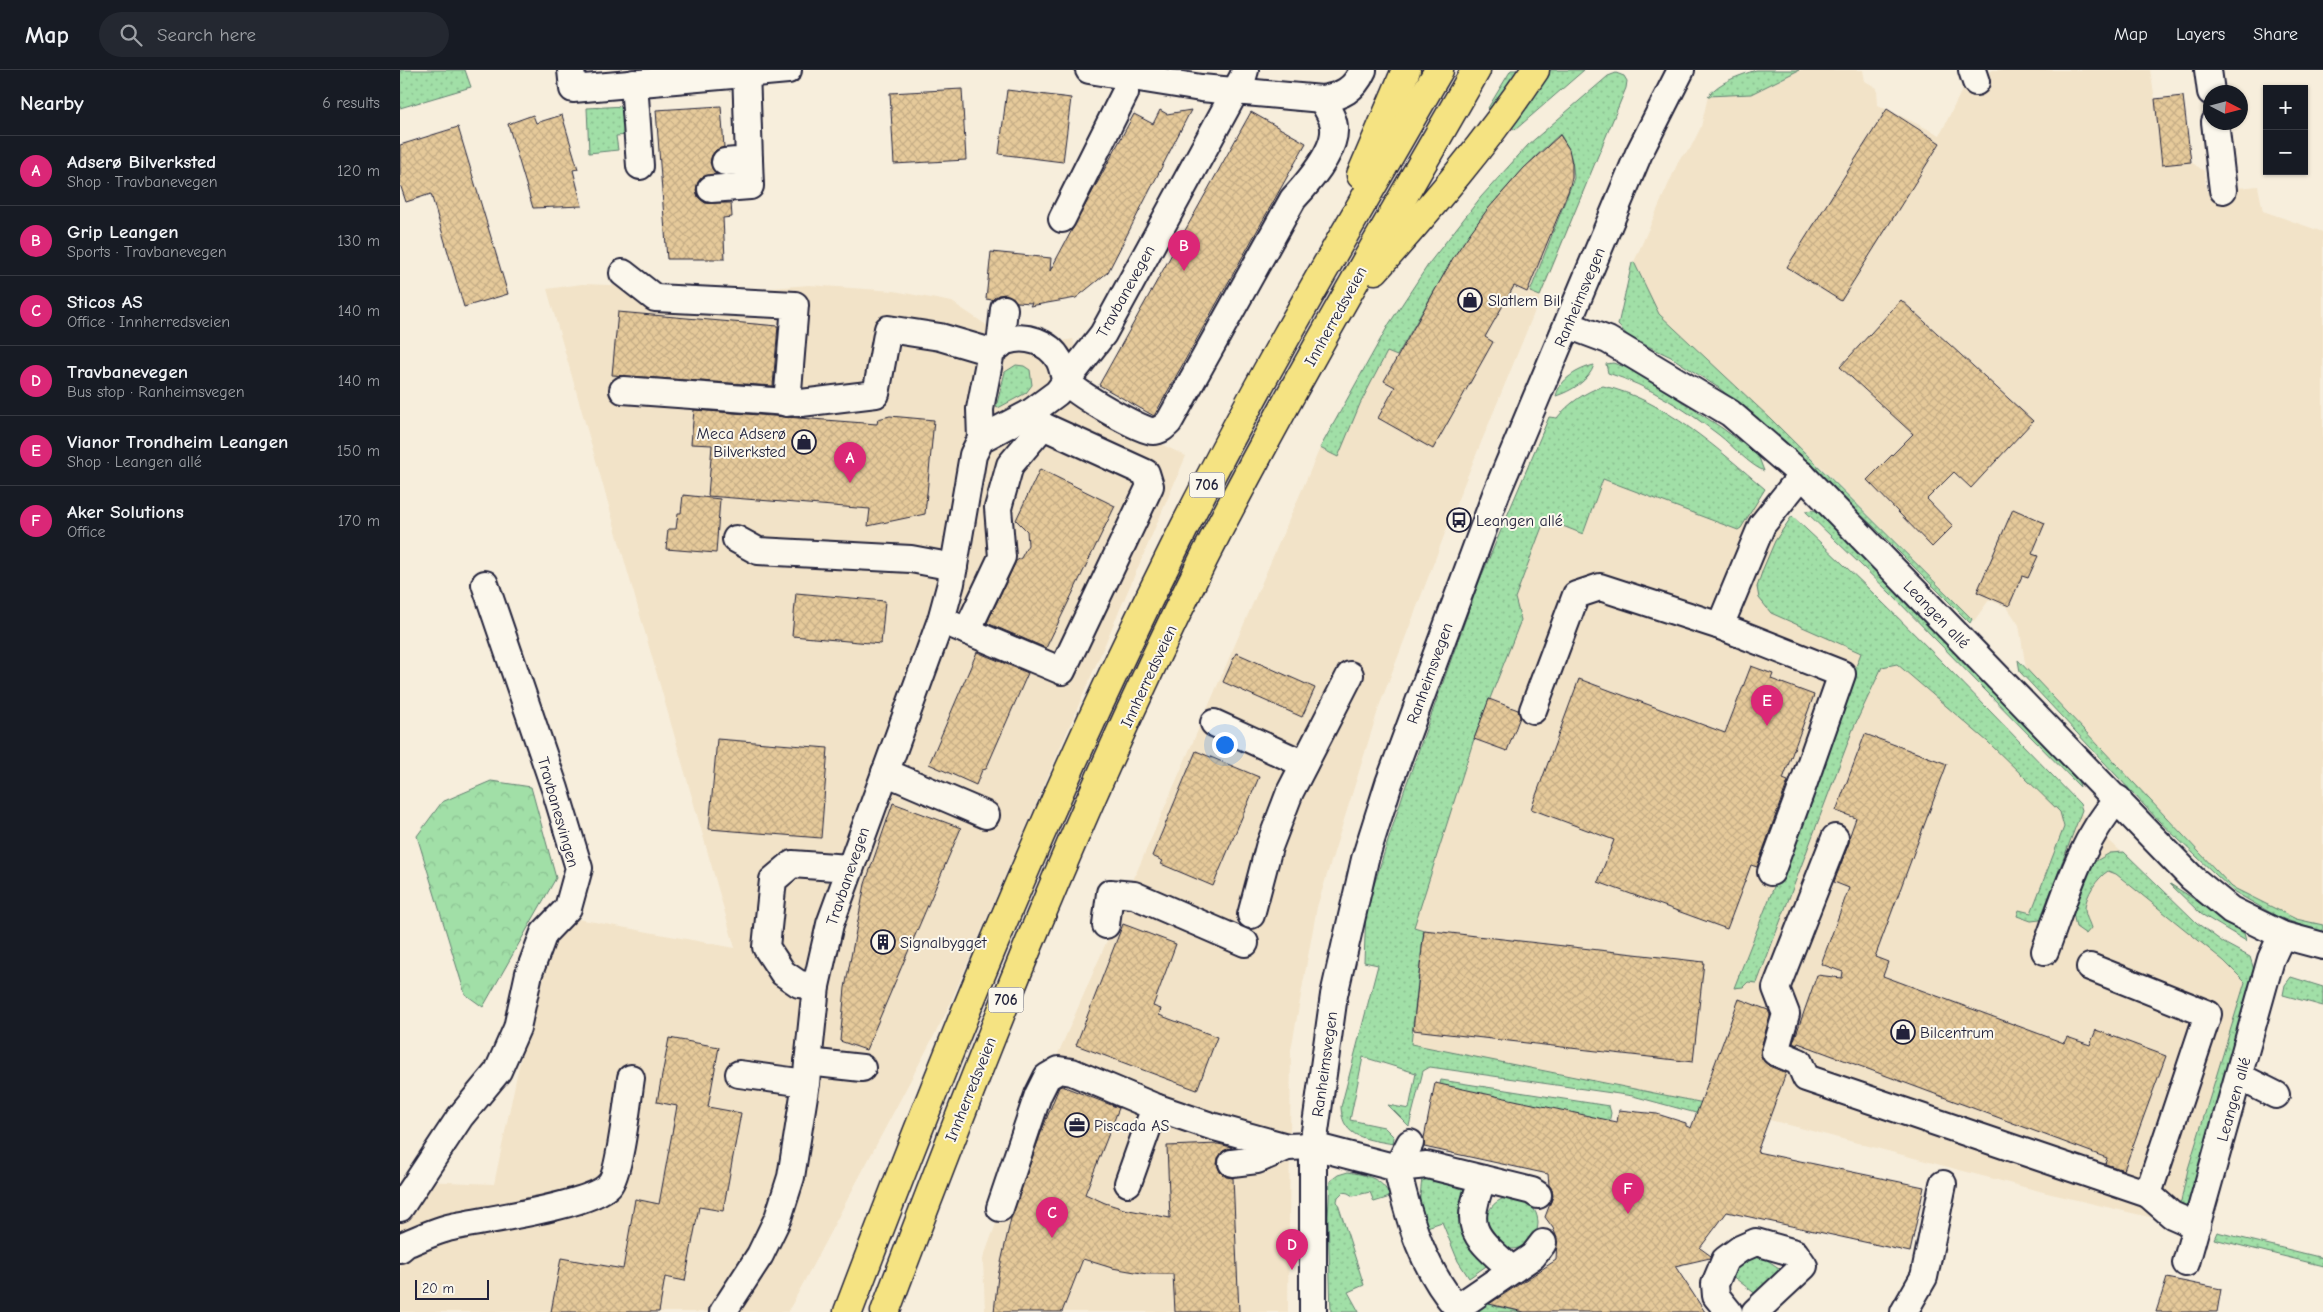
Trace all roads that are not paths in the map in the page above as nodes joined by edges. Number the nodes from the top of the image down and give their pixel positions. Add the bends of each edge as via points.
1 (788, 70) edge
2 (1089, 70) edge
3 (1362, 70) edge
4 (1406, 70) edge
5 (1439, 70) edge
6 (1476, 70) edge
7 (1535, 70) edge
8 (1681, 70) edge
9 (2208, 70) edge
10 (746, 71) edge
11 (572, 79) edge
12 (1125, 80) edge
13 (1240, 81) edge
14 (634, 83) junction
15 (2210, 85) edge
16 (1322, 99) junction
17 (2216, 130) edge
18 (640, 166) dead end
19 (711, 189) dead end
20 (2223, 190) dead end
21 (1062, 219) dead end
22 (623, 274) dead end
23 (1310, 296) junction
24 (1004, 309) dead end
25 (1337, 312) junction
26 (1568, 325) junction
27 (996, 349) junction
28 (1067, 382) junction
29 (624, 390) dead end
30 (787, 402) junction
31 (1036, 420) junction
32 (981, 439) junction
33 (1802, 475) junction
34 (736, 539) dead end
35 (954, 567) junction
36 (485, 584) dead end
37 (942, 620) junction
38 (1720, 626) junction
39 (970, 638) junction
40 (1350, 675) dead end
41 (1533, 710) dead end
42 (1214, 723) dead end
43 (1304, 764) junction
44 (885, 772) junction
45 (2118, 799) junction
46 (986, 816) dead end
47 (1835, 838) dead end
48 (849, 868) junction
49 (1771, 872) dead end
50 (1251, 915) dead end
51 (1106, 925) dead end
52 (2282, 935) junction
53 (1245, 943) dead end
54 (2323, 946) edge
55 (2045, 951) dead end
56 (2090, 966) dead end
57 (816, 986) junction
58 (862, 1068) dead end
59 (807, 1072) junction
60 (740, 1074) dead end
61 (2240, 1077) junction
62 (631, 1078) dead end
63 (2276, 1095) dead end
64 (1155, 1107) junction
65 (1410, 1143) dead end
66 (1313, 1146) junction
67 (1287, 1147) junction
68 (1232, 1163) dead end
69 (1397, 1168) junction
70 (1482, 1179) junction
71 (1128, 1182) dead end
72 (1943, 1184) dead end
73 (2148, 1194) junction
74 (1538, 1195) dead end
75 (400, 1208) edge
76 (888, 1208) junction
77 (1000, 1208) dead end
78 (2197, 1226) junction
79 (1543, 1243) dead end
80 (400, 1249) edge
81 (2186, 1263) dead end
82 (1512, 1270) junction
83 (1453, 1309) edge
84 (723, 1312) edge
85 (833, 1312) edge
86 (848, 1312) edge
87 (885, 1312) edge
88 (1313, 1312) edge
89 (1729, 1312) edge
90 (1755, 1312) edge
91 (1904, 1312) edge

1 - 10 street
2 - 12 street
3 - 16 street via 1350,89 1340,97
4 - 23 highway, 706
5 - 23 highway, Innherredsveien / 706
6 - 25 highway, Innherredsveien / 706
7 - 25 highway, 706 via 1502,119 1436,202
8 - 26 street, Ranheimsvegen via 1639,153
9 - 15 street
10 - 14 street
10 - 19 street via 737,161 750,186
11 - 14 street
12 - 13 street
12 - 21 street
13 - 16 street
13 - 28 street, Travbanevegen via 1103,334
14 - 18 street
16 - 28 street via 1334,128 1331,145 1310,181 1293,199 1169,422 1162,429 1142,428 1098,404
17 - 20 street
22 - 30 street via 656,298 796,305
23 - 76 highway, Innherredsveien / 706 via 1175,546 1111,678 984,965
24 - 27 street, Travbanevegen
25 - 87 highway, Innherredsveien / 706 via 1203,560 1140,692 967,1094
26 - 33 street, Leangen allé via 1608,340 1730,412
26 - 66 street, Ranheimsvegen via 1496,494 1389,782 1365,859 1336,987
27 - 28 street via 1005,341 1022,338 1046,344 1059,360
27 - 30 street via 888,329 876,394
27 - 32 street, Travbanevegen via 980,410
28 - 31 street, Travbanevegen
29 - 30 street
31 - 32 street, Travbanevegen
31 - 39 street via 1010,465 998,508 1002,557
31 - 39 street via 1146,473 1150,486 1062,671
32 - 35 street, Travbanevegen via 973,455 967,482
33 - 38 street via 1762,526
33 - 45 street, Leangen allé
34 - 35 street via 758,551 910,560
35 - 37 street, Travbanevegen
36 - 75 street, Travbanesvingen via 579,868 568,908 544,933 529,973 518,1028 498,1071 460,1117
37 - 39 street
37 - 44 street, Travbanevegen
38 - 41 street via 1600,587 1576,595
38 - 49 street via 1842,674
40 - 43 street
42 - 43 street
43 - 50 street via 1269,847
44 - 46 street via 914,774
44 - 48 street, Travbanevegen
45 - 52 street, Leangen allé via 2192,878 2231,910
45 - 55 street via 2102,817 2075,870
47 - 73 street via 1776,988 1786,1014 1775,1052 1799,1062 1806,1078
48 - 57 street, Travbanevegen via 830,924
48 - 57 street via 792,864 773,880 766,947 783,973 799,984
51 - 53 street via 1110,893 1134,895
52 - 54 street, Leangen allé
52 - 61 street, Leangen allé via 2271,959
56 - 73 street via 2208,1014
57 - 59 street, Travbanevegen
58 - 59 street
59 - 60 street
59 - 84 street, Travbanevegen via 791,1177 778,1218 760,1255
61 - 63 street
61 - 78 street, Leangen allé
62 - 80 street via 616,1168 610,1185 588,1198 450,1227
64 - 67 street
64 - 71 street
64 - 77 street via 1072,1072 1059,1070 1047,1077
65 - 69 street
66 - 67 street
66 - 69 street
66 - 88 street, Ranheimsvegen
67 - 68 street via 1257,1160
69 - 70 street via 1427,1165
69 - 83 street via 1408,1218 1427,1263
70 - 74 street
70 - 82 street via 1471,1215 1479,1239
72 - 91 street via 1924,1277
73 - 78 street via 2172,1215
76 - 85 highway, 706
76 - 86 highway, Innherredsveien / 706
78 - 81 street, Leangen allé
79 - 82 street via 1533,1256
82 - 83 street
89 - 90 street via 1716,1296 1715,1284 1725,1260 1756,1242 1796,1252 1804,1266

